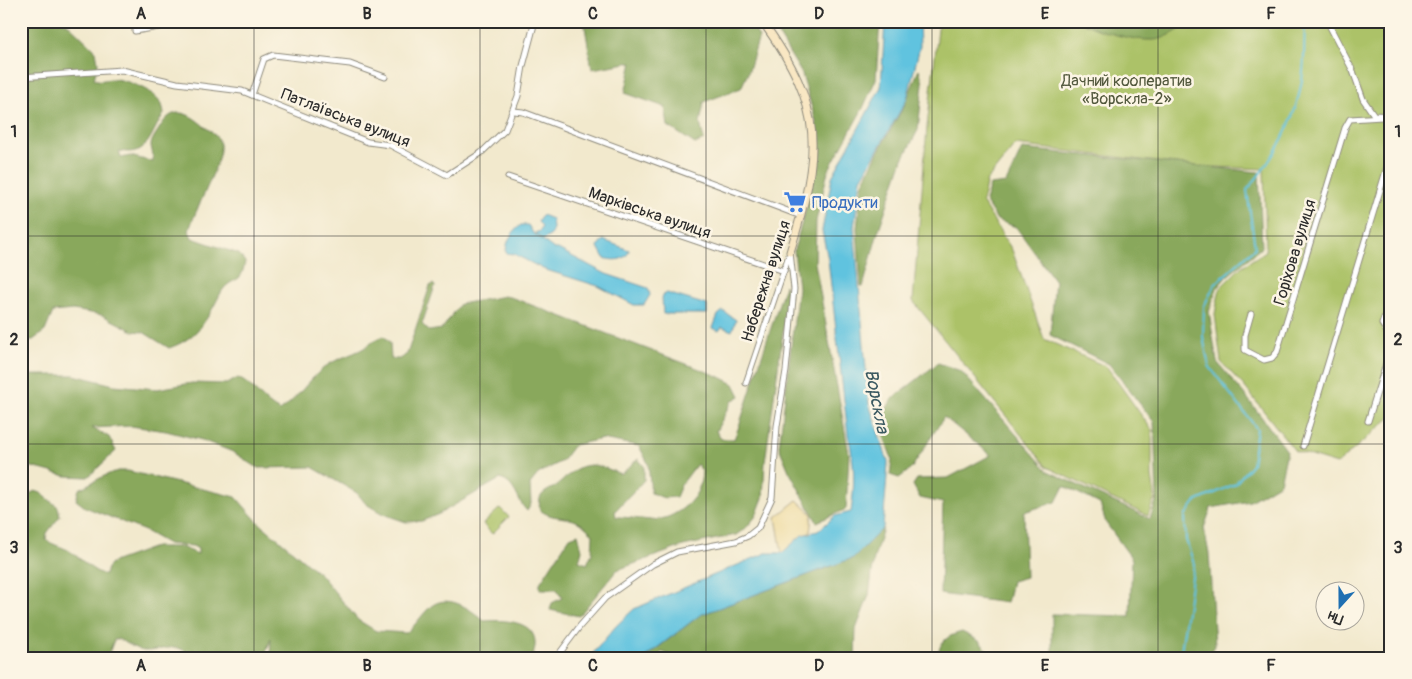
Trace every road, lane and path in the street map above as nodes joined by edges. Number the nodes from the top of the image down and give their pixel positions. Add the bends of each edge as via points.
1 (195, 21) edge
2 (535, 21) edge
3 (762, 21) edge
4 (1327, 21) edge
5 (135, 30) dead end
6 (21, 77) edge
7 (385, 77) dead end
8 (252, 95) junction
9 (514, 111) junction
10 (1391, 116) edge
11 (1382, 117) junction
12 (1391, 154) edge
13 (508, 177) dead end
14 (1383, 180) junction
15 (1391, 182) edge
16 (801, 216) junction
17 (790, 252) junction
18 (784, 271) junction
19 (1251, 314) dead end
20 (1391, 314) edge
21 (1391, 338) edge
22 (1391, 348) edge
23 (746, 382) dead end
24 (1368, 421) dead end
25 (1303, 446) dead end
26 (556, 658) edge

1 - 5 street
2 - 9 street, Патлаївська вулиця
3 - 16 street, Набережна вулиця via 797,76 813,127 813,157
4 - 11 street via 1367,108
6 - 8 street, Патлаївська вулиця via 122,70
7 - 8 street via 350,64 272,55 264,59
8 - 9 street, Патлаївська вулиця via 368,142 390,145 447,175 492,143 505,130
9 - 16 street
10 - 11 street
11 - 19 street, Горіхова вулиця via 1350,119 1345,128 1277,352 1272,358 1264,360 1245,350
12 - 14 street
13 - 18 street, Марківська вулиця
14 - 15 street
14 - 25 street
16 - 17 street, Набережна вулиця
17 - 18 street, Набережна вулиця
17 - 26 street via 794,289 777,426 772,498 758,528 736,541 677,552 653,564 605,598
18 - 23 street, Набережна вулиця
20 - 21 street via 1384,318 1382,324
22 - 24 street

